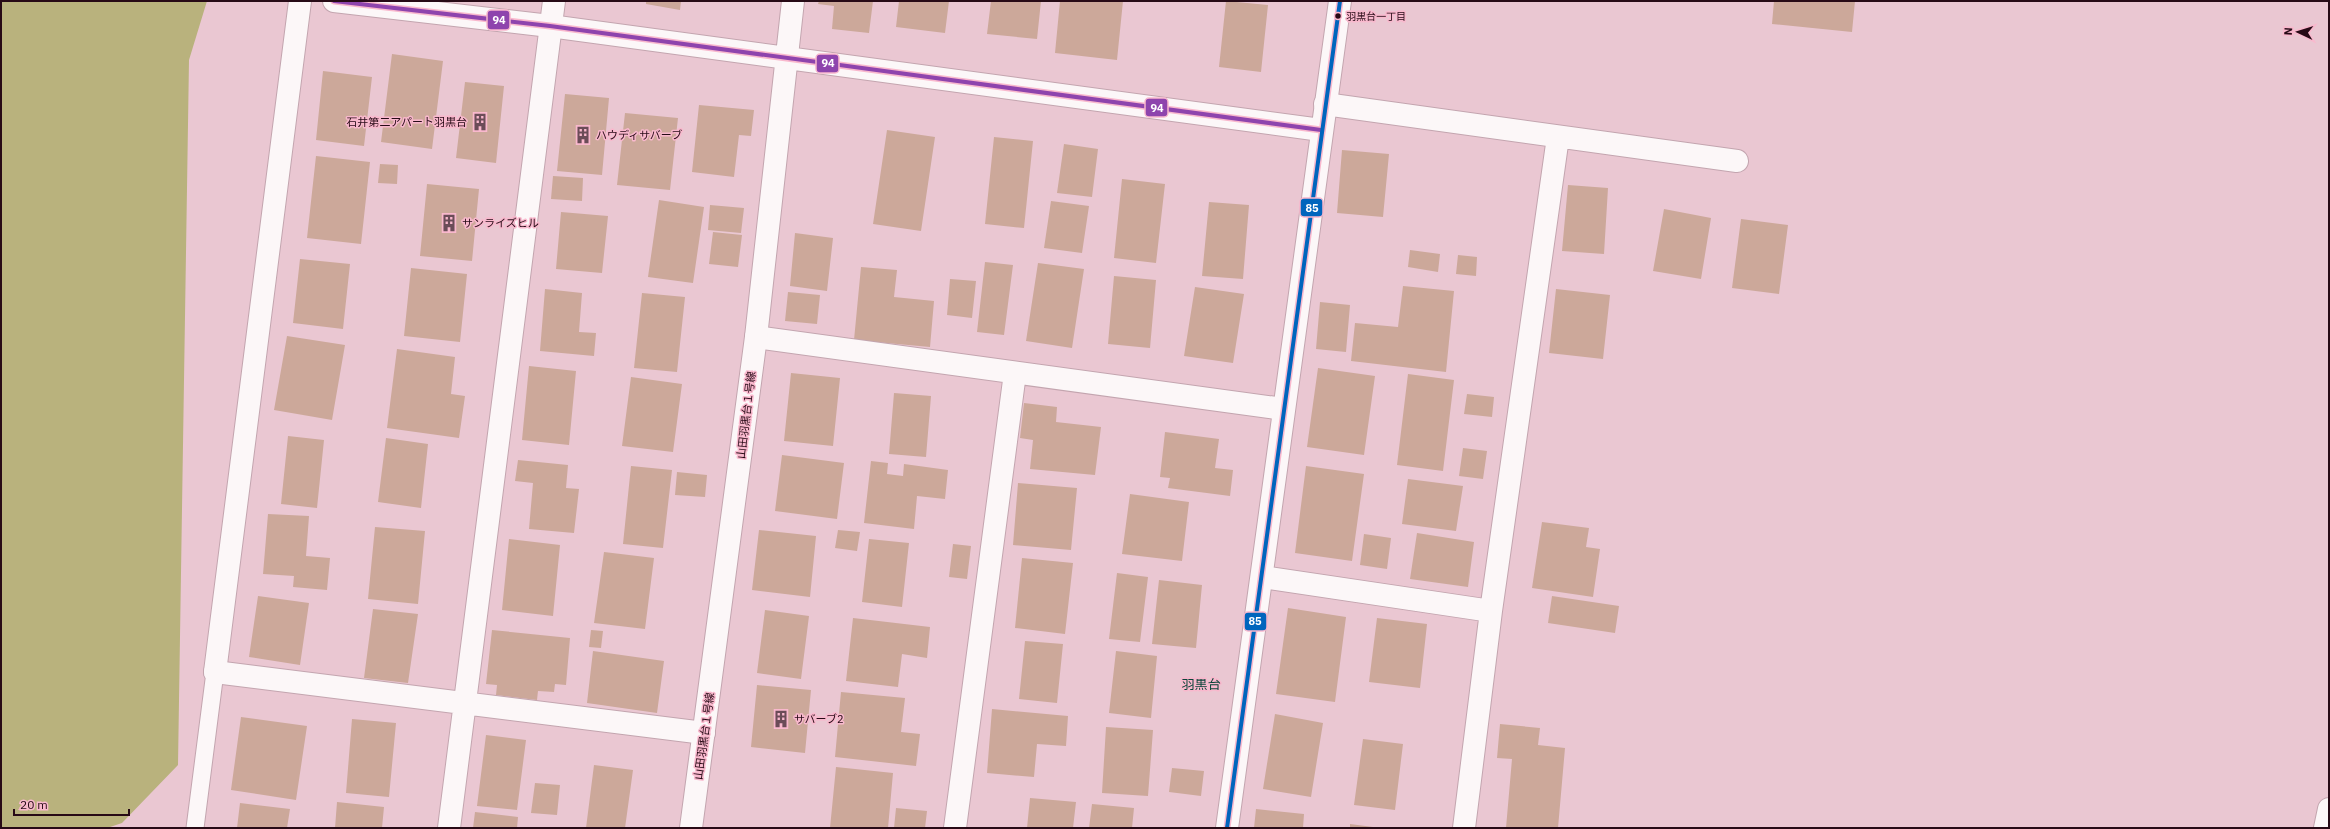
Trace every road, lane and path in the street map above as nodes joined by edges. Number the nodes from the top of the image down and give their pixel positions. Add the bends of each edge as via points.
1 (300, 1) edge
2 (334, 1) edge
3 (554, 1) edge
4 (793, 1) edge
5 (1340, 1) edge
6 (550, 26) junction
7 (785, 59) junction
8 (1325, 104) junction
9 (1321, 130) junction
10 (1558, 137) junction
11 (1737, 160) dead end
12 (756, 337) junction
13 (1015, 373) junction
14 (1283, 409) junction
15 (1262, 577) junction
16 (1491, 611) junction
17 (215, 672) junction
18 (466, 702) junction
19 (704, 733) junction
20 (2329, 809) edge
21 (195, 828) edge
22 (449, 828) edge
23 (691, 828) edge
24 (955, 828) edge
25 (1227, 828) edge
26 (1464, 828) edge
27 (2325, 828) edge

1 - 17 street
2 - 6 street
3 - 6 street
4 - 7 street, 山田羽黒台１号線
5 - 8 street
6 - 7 street
6 - 18 street
7 - 9 street
7 - 12 street, 山田羽黒台１号線
8 - 9 street
8 - 10 street
9 - 14 street
10 - 11 street
10 - 16 street
12 - 13 street
12 - 19 street, 山田羽黒台１号線
13 - 14 street
13 - 24 street
14 - 15 street
15 - 16 street
15 - 25 street
16 - 26 street
17 - 18 street
17 - 21 lane
18 - 19 street
18 - 22 street
19 - 23 street, 山田羽黒台１号線
20 - 27 street

